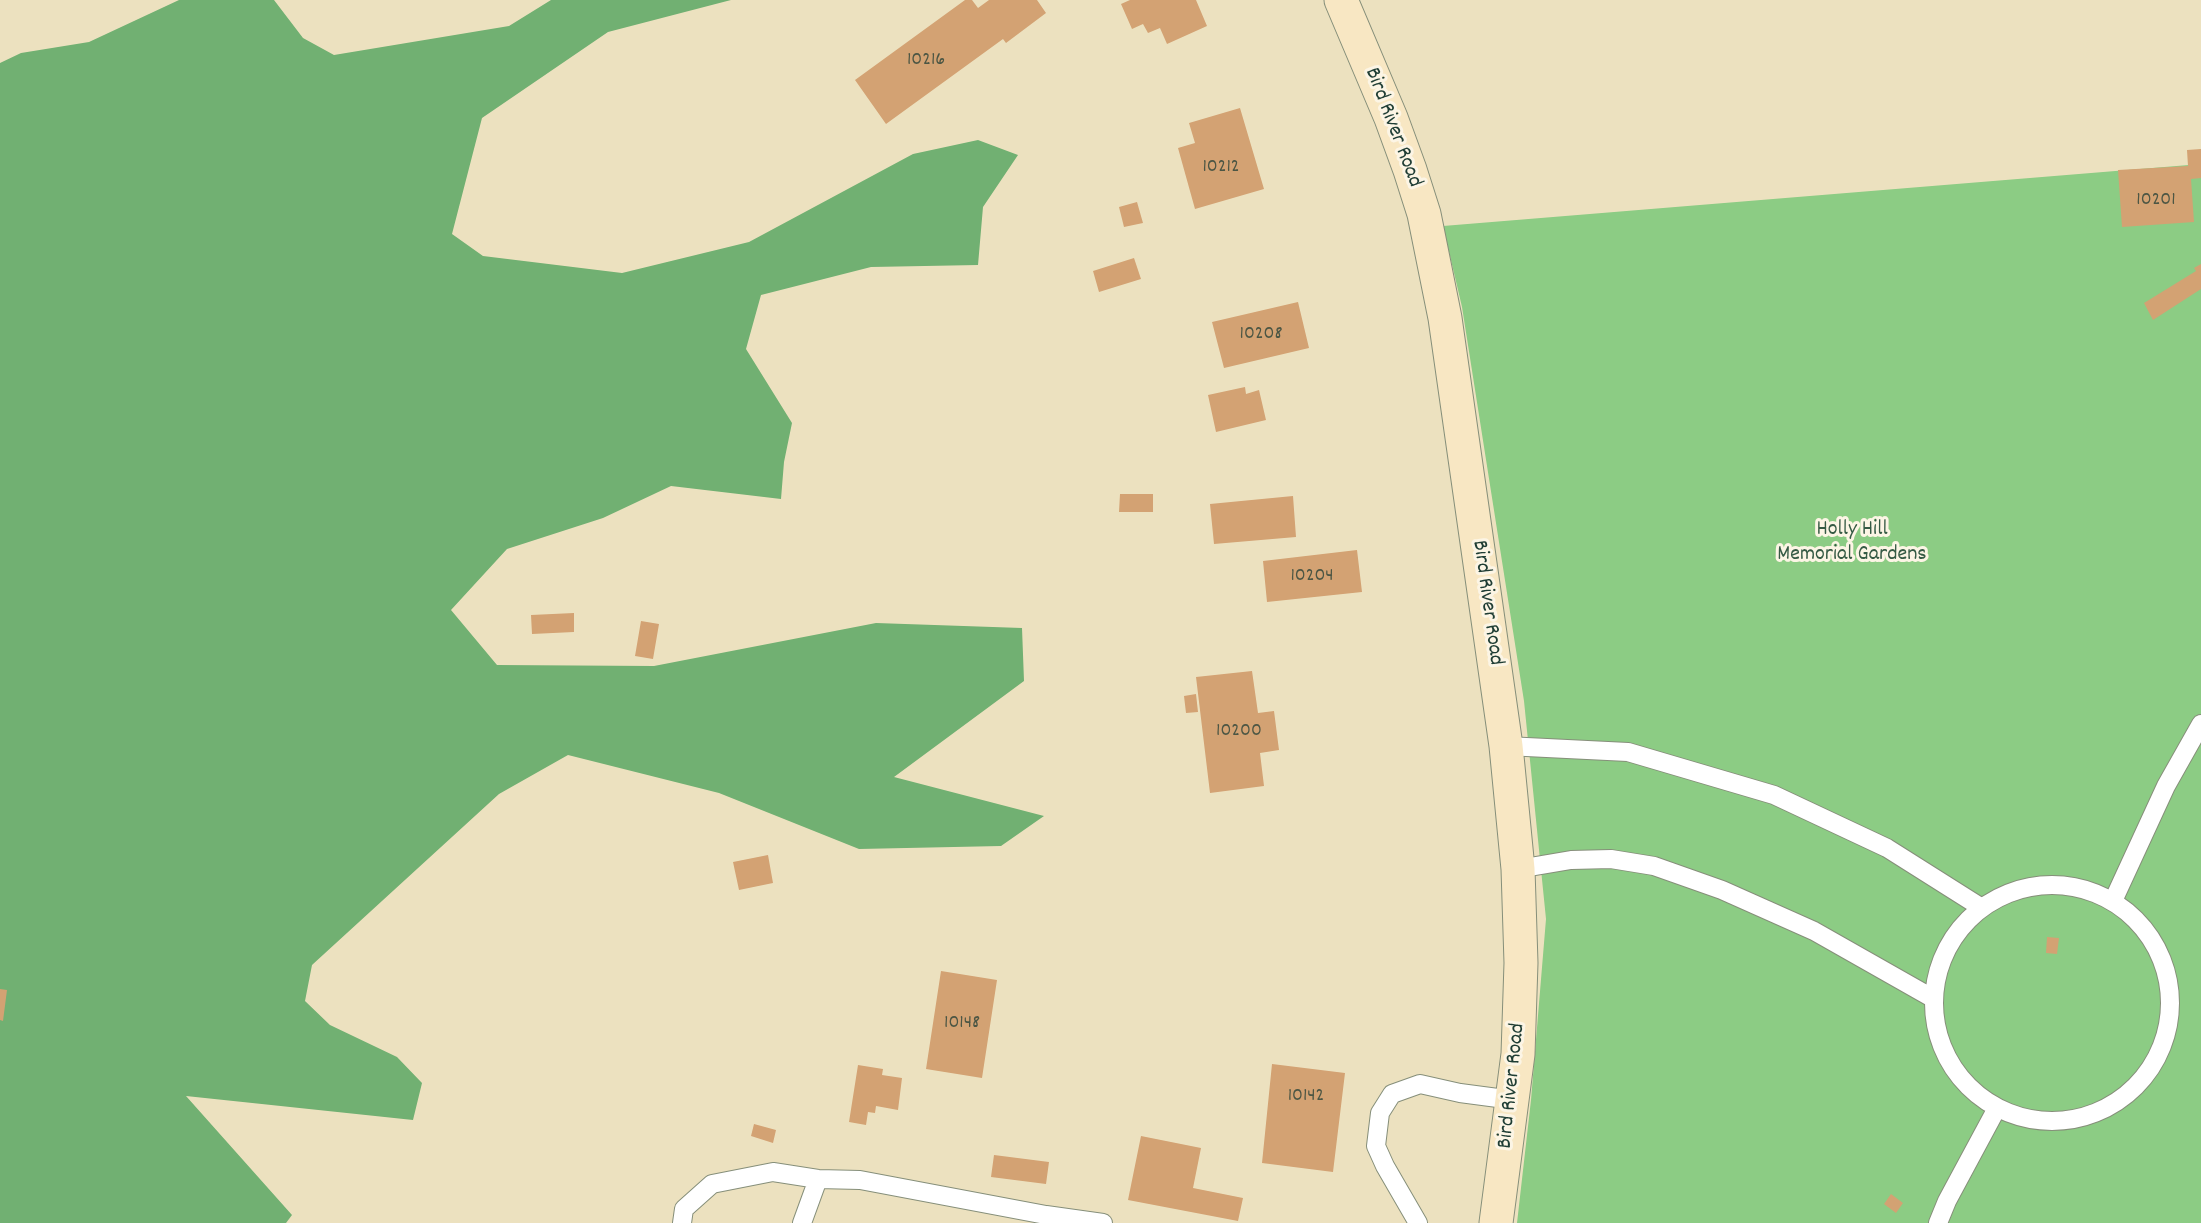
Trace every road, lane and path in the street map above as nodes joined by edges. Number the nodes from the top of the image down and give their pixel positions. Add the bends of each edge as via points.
1 (1341, 0) edge
2 (2201, 724) edge
3 (1506, 746) junction
4 (1518, 870) junction
5 (2113, 901) junction
6 (1982, 908) junction
7 (1934, 999) junction
8 (1514, 1100) junction
9 (1997, 1108) junction
10 (818, 1179) junction
11 (682, 1223) edge
12 (802, 1223) edge
13 (1104, 1223) edge
14 (1418, 1223) edge
15 (1496, 1223) edge
16 (1938, 1223) edge

1 - 3 street, Bird River Road via 1391,118 1424,214 1445,318
2 - 5 lane via 2166,786
3 - 4 street, Bird River Road
3 - 6 lane via 1628,752 1774,795 1887,848
4 - 7 lane via 1611,859 1654,866 1814,930
4 - 8 street, Bird River Road via 1521,963
5 - 6 lane via 2088,889 2058,884 2028,886 1998,896
5 - 9 lane via 2142,926 2160,952 2169,982 2170,1011 2165,1039 2155,1061 2136,1086 2112,1105 2065,1121 2034,1120
6 - 7 lane via 1946,948 1936,974
7 - 9 lane via 1938,1039 1950,1065 1970,1089
8 - 14 lane via 1420,1084 1392,1094 1380,1113 1376,1146
8 - 15 street, Bird River Road
9 - 16 lane
10 - 11 lane via 773,1172 712,1184 684,1209
10 - 12 lane
10 - 13 lane via 860,1180

